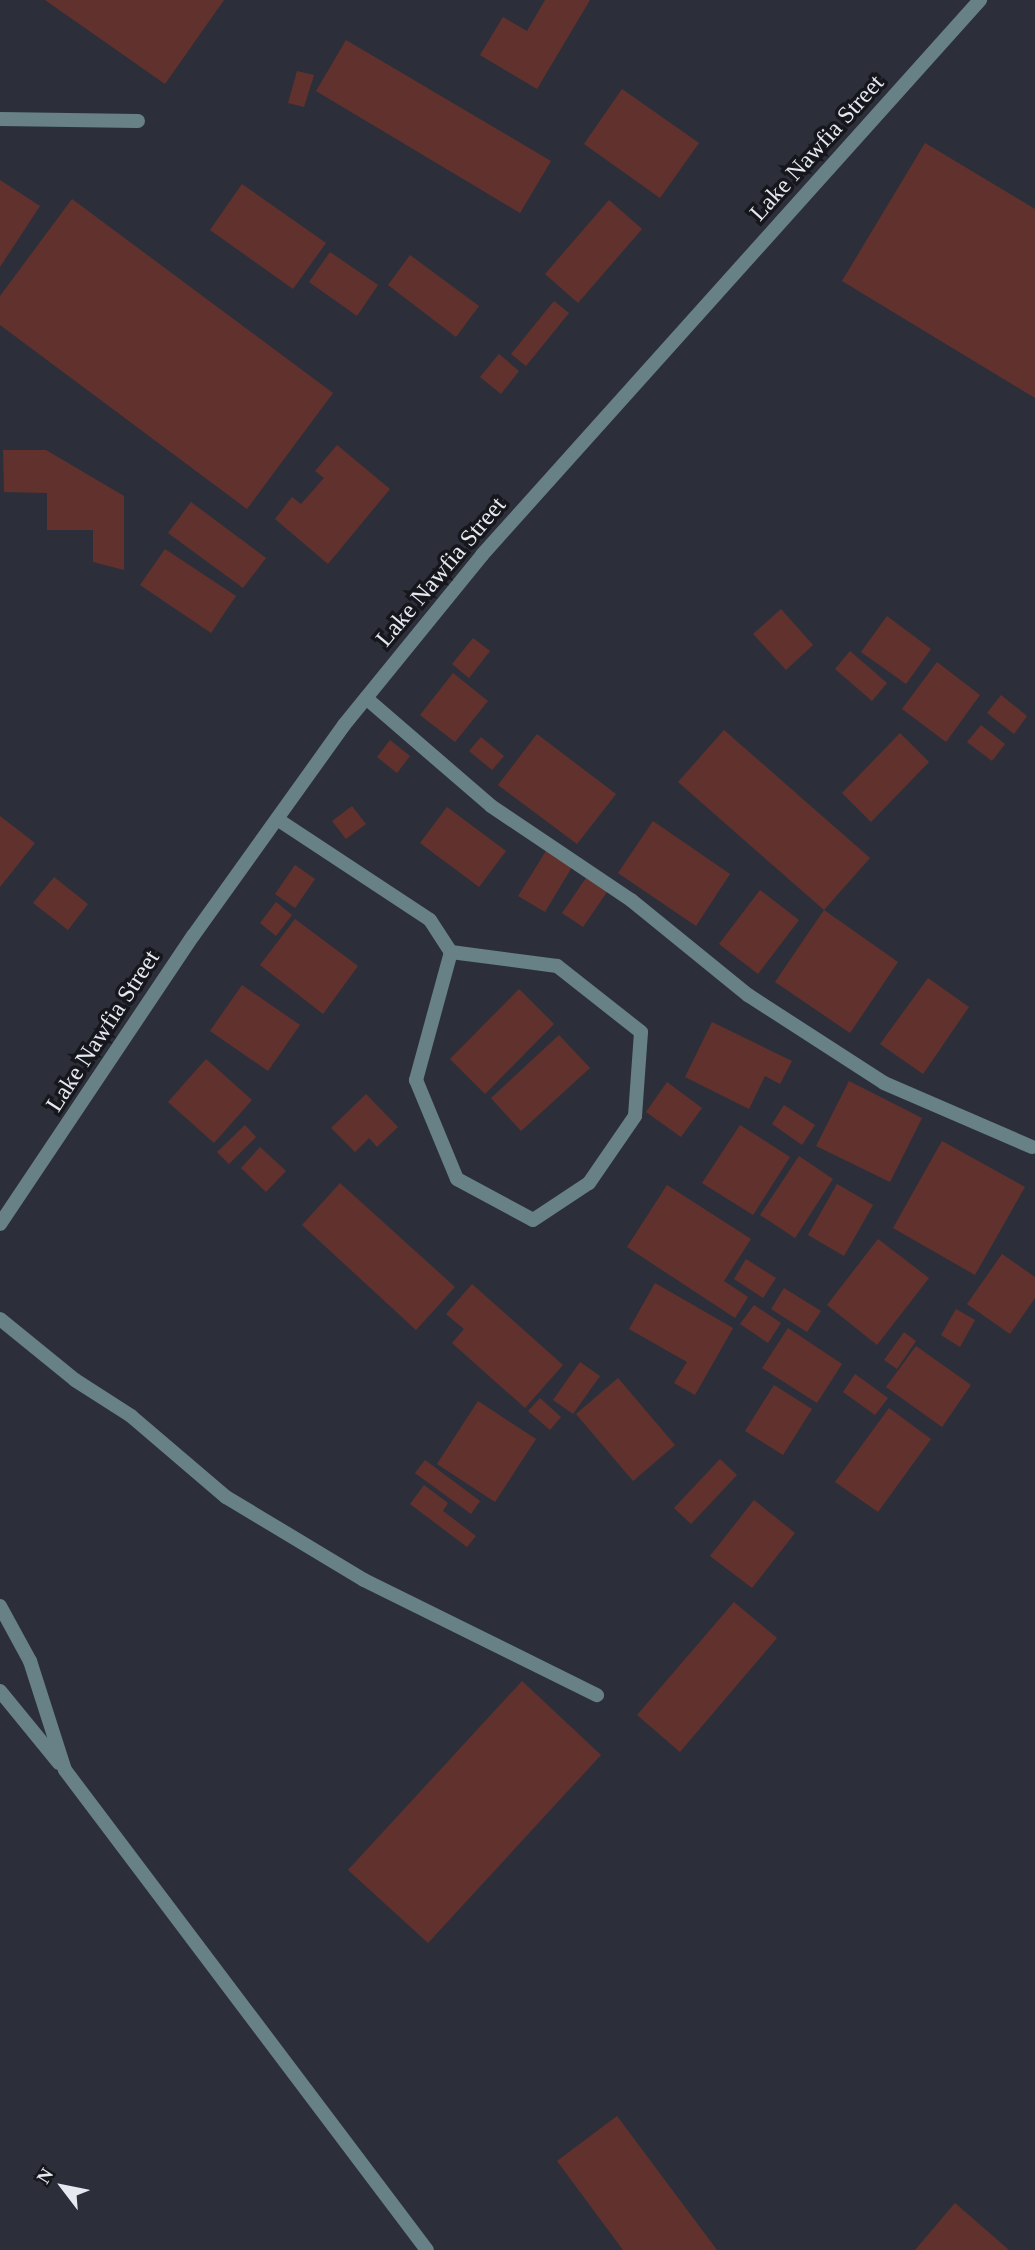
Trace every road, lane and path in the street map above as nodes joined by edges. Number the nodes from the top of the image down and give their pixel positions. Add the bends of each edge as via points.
1 (980, 0) edge
2 (0, 119) edge
3 (138, 121) dead end
4 (366, 698) junction
5 (277, 819) junction
6 (451, 952) junction
7 (1032, 1147) dead end
8 (0, 1224) edge
9 (0, 1319) edge
10 (0, 1606) edge
11 (0, 1691) edge
12 (597, 1695) dead end
13 (65, 1770) junction
14 (427, 2250) edge

1 - 4 street, Lake Nawfia Street via 482,555
2 - 3 street
4 - 5 street, Lake Nawfia Street
4 - 7 street via 491,806 631,900 748,995 884,1083
5 - 6 street via 430,920
5 - 8 street, Lake Nawfia Street
6 - 6 street via 416,1080 457,1179 533,1220 589,1183 635,1116 641,1032 558,966
9 - 12 street via 75,1380 131,1416 226,1497 364,1580
10 - 13 street via 30,1661
11 - 13 street
13 - 14 street

